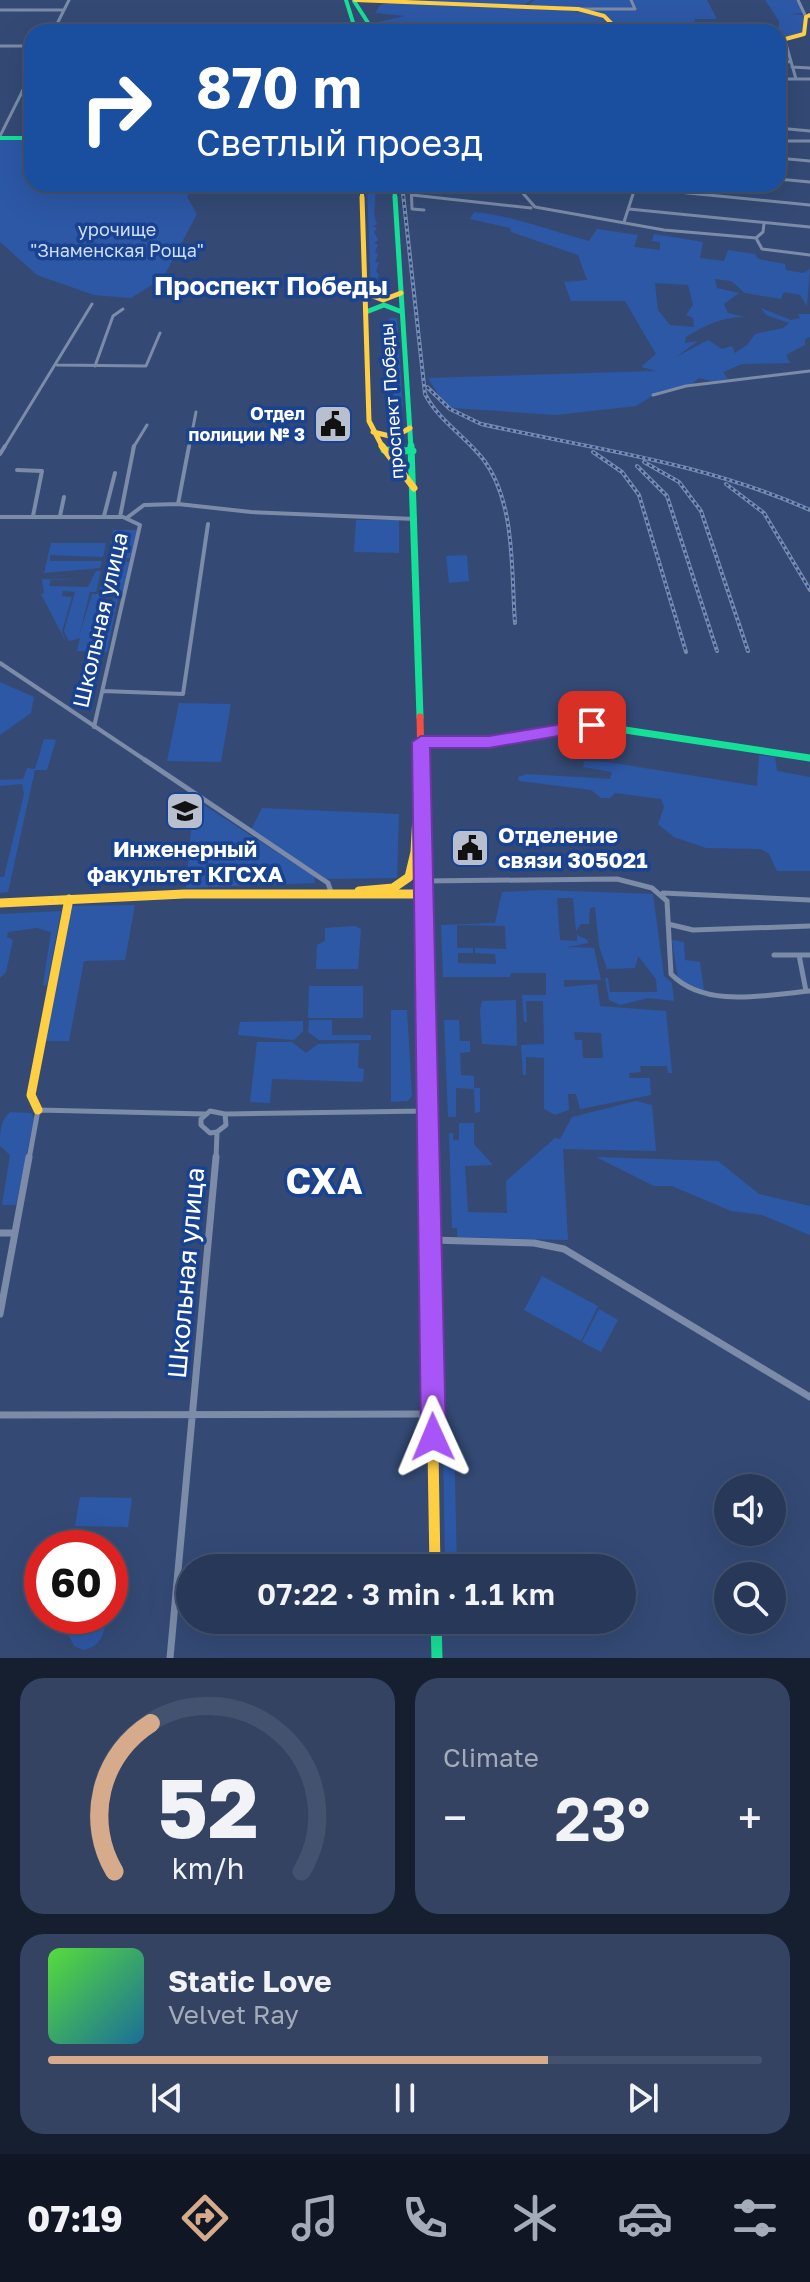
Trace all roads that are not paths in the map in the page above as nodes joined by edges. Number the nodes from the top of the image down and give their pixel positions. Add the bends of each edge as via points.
1 (69, 0) edge
2 (346, 0) edge
3 (631, 0) edge
4 (798, 0) edge
5 (378, 1) edge
6 (354, 4) edge
7 (578, 9) junction
8 (0, 10) edge
9 (64, 10) junction
10 (808, 16) edge
11 (268, 17) dead end
12 (370, 23) edge
13 (57, 24) edge
14 (266, 24) edge
15 (357, 24) edge
16 (612, 24) edge
17 (786, 39) edge
18 (786, 44) edge
19 (2, 46) edge
20 (24, 46) edge
21 (0, 51) edge
22 (786, 63) edge
23 (792, 64) junction
24 (810, 68) edge
25 (786, 79) edge
26 (796, 79) junction
27 (810, 79) edge
28 (24, 88) edge
29 (786, 129) edge
30 (810, 131) edge
31 (0, 137) edge
32 (24, 138) edge
33 (786, 141) edge
34 (810, 141) edge
35 (786, 159) edge
36 (810, 161) edge
37 (786, 180) edge
38 (810, 182) edge
39 (362, 192) edge
40 (395, 192) edge
41 (412, 192) edge
42 (522, 192) edge
43 (634, 192) edge
44 (687, 192) edge
45 (412, 195) junction
46 (810, 205) edge
47 (531, 208) dead end
48 (629, 209) junction
49 (424, 210) dead end
50 (624, 222) junction
51 (764, 223) junction
52 (810, 227) edge
53 (756, 238) junction
54 (810, 255) edge
55 (365, 293) junction
56 (401, 293) junction
57 (92, 304) dead end
58 (123, 309) dead end
59 (366, 312) junction
60 (402, 312) junction
61 (160, 333) dead end
62 (56, 365) junction
63 (95, 366) junction
64 (810, 371) edge
65 (653, 395) dead end
66 (196, 412) dead end
67 (147, 425) dead end
68 (410, 428) junction
69 (370, 429) junction
70 (384, 450) junction
71 (413, 451) junction
72 (0, 454) edge
73 (17, 470) dead end
74 (115, 473) dead end
75 (414, 488) junction
76 (64, 497) dead end
77 (178, 504) junction
78 (33, 516) junction
79 (60, 516) junction
80 (104, 516) junction
81 (0, 517) edge
82 (120, 517) junction
83 (128, 517) junction
84 (416, 519) junction
85 (208, 524) dead end
86 (0, 663) edge
87 (103, 691) junction
88 (94, 727) junction
89 (421, 742) junction
90 (810, 758) edge
91 (421, 775) junction
92 (424, 881) junction
93 (331, 892) junction
94 (354, 893) junction
95 (662, 893) junction
96 (424, 894) junction
97 (69, 899) junction
98 (810, 900) edge
99 (0, 903) edge
100 (668, 924) junction
101 (810, 926) edge
102 (774, 955) dead end
103 (799, 955) junction
104 (810, 955) edge
105 (808, 991) edge
106 (38, 1110) junction
107 (427, 1111) junction
108 (205, 1114) junction
109 (225, 1114) junction
110 (217, 1132) junction
111 (0, 1233) edge
112 (15, 1233) junction
113 (430, 1240) junction
114 (0, 1313) edge
115 (810, 1397) edge
116 (433, 1414) junction
117 (0, 1415) edge
118 (193, 1416) junction
119 (435, 1554) edge
120 (436, 1634) edge
121 (170, 1658) edge
122 (437, 1658) edge

1 - 9 street
2 - 6 main road
3 - 7 street via 635,9
4 - 10 street
5 - 6 main road
5 - 7 main road
5 - 12 main road
6 - 12 main road
6 - 15 main road
7 - 16 main road via 604,16
8 - 9 street
9 - 13 street
10 - 17 main road via 806,32
11 - 14 street
18 - 23 street
19 - 20 street
19 - 21 street
22 - 23 street
23 - 24 street
23 - 26 street
25 - 26 street
26 - 27 street
28 - 31 street
29 - 30 street
31 - 32 main road
33 - 34 street
35 - 36 street
37 - 38 street
39 - 55 main road, проспект Победы
40 - 56 main road, проспект Победы
41 - 45 street
42 - 50 street via 535,207
43 - 48 street
44 - 46 street
45 - 47 street
45 - 49 street via 412,209
48 - 50 street
48 - 51 street
50 - 53 street
51 - 52 street
51 - 53 street
53 - 54 street via 762,249
55 - 56 main road via 380,300
55 - 59 main road, проспект Победы
56 - 60 main road, проспект Победы
57 - 62 street
58 - 63 street via 113,316
59 - 60 main road via 384,305
59 - 69 main road, проспект Победы
60 - 68 main road, проспект Победы
61 - 63 street via 146,366
62 - 63 street
62 - 72 street
64 - 65 street
66 - 77 street
67 - 82 street via 132,450
68 - 69 main road via 388,437
68 - 71 main road, проспект Победы
69 - 70 main road, проспект Победы
70 - 71 main road
70 - 75 main road, проспект Победы
71 - 75 main road, проспект Победы
73 - 78 street via 42,471
74 - 80 street
75 - 84 main road
76 - 79 street
77 - 83 street via 144,505
77 - 84 street
78 - 79 street
78 - 81 street
79 - 80 street
80 - 82 street
82 - 83 street
83 - 87 street, Школьная улица via 138,521 140,531
84 - 89 main road
85 - 87 street via 183,694
86 - 88 street
87 - 88 street, Школьная улица
88 - 93 street via 328,883
89 - 90 main road via 489,742 592,725
89 - 91 main road
91 - 92 main road
91 - 94 main road via 414,802 411,877 399,886
92 - 95 street via 617,879
92 - 96 main road
93 - 94 main road
93 - 97 main road
94 - 96 main road
95 - 98 street
95 - 100 street
96 - 107 main road
97 - 99 main road
97 - 106 main road via 31,1095
100 - 101 street via 693,930
100 - 105 street via 671,974 687,989 706,995
102 - 103 street
103 - 104 street
103 - 105 street
106 - 108 street
106 - 112 street
107 - 109 street
107 - 113 main road
108 - 109 street
108 - 110 street via 204,1130
109 - 110 street, Школьная улица via 226,1125
110 - 118 street, Школьная улица
111 - 112 street
112 - 114 street
113 - 115 street via 564,1249
113 - 116 main road
116 - 118 street
116 - 119 main road
117 - 118 street
118 - 121 street, Школьная улица
120 - 122 main road

